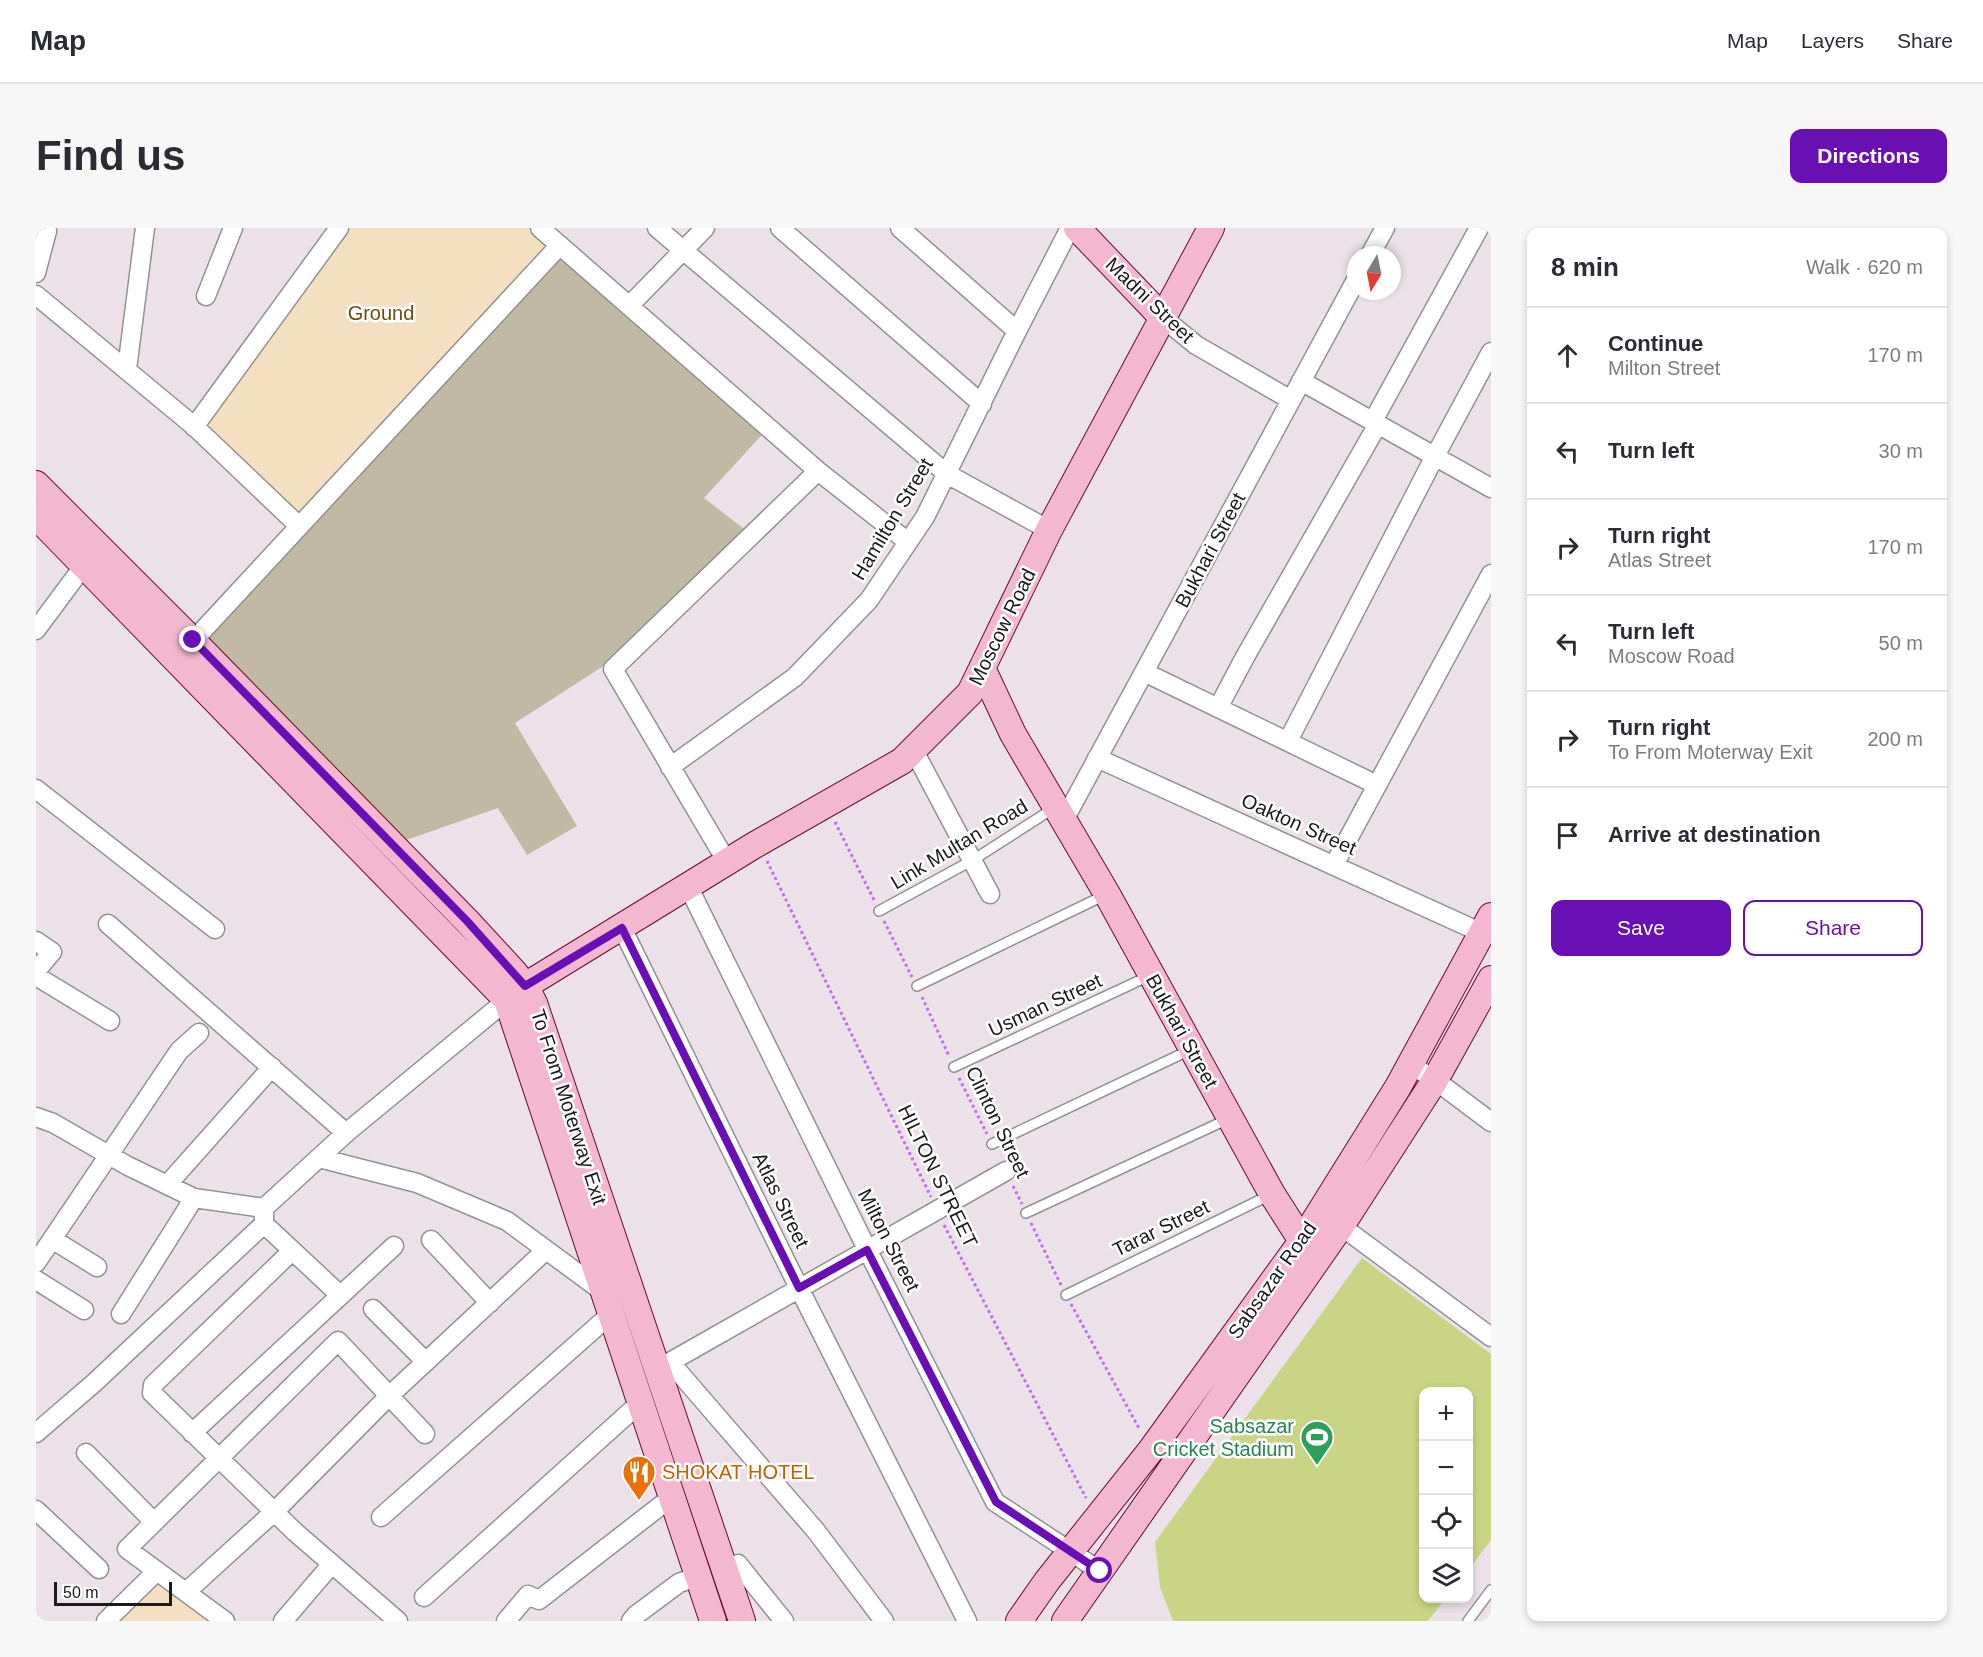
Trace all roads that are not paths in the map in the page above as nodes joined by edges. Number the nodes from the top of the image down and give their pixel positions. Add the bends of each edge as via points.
1 (145, 228) edge
2 (233, 228) edge
3 (339, 228) edge
4 (540, 228) edge
5 (657, 228) edge
6 (705, 228) edge
7 (780, 228) edge
8 (900, 228) edge
9 (1070, 228) edge
10 (1077, 228) edge
11 (1384, 228) edge
12 (1479, 228) edge
13 (46, 231) dead end
14 (1204, 231) edge
15 (560, 245) junction
16 (1375, 246) edge
17 (683, 251) junction
18 (36, 273) edge
19 (36, 295) edge
20 (206, 296) dead end
21 (1347, 297) edge
22 (629, 306) junction
23 (1163, 318) junction
24 (1017, 330) junction
25 (1491, 352) edge
26 (127, 369) junction
27 (1301, 381) junction
28 (1291, 400) junction
29 (982, 404) junction
30 (1375, 423) junction
31 (194, 427) junction
32 (1435, 456) junction
33 (818, 471) junction
34 (947, 474) junction
35 (36, 484) edge
36 (1491, 488) edge
37 (36, 516) edge
38 (299, 526) junction
39 (1049, 530) junction
40 (908, 542) junction
41 (85, 564) junction
42 (1491, 574) edge
43 (36, 630) edge
44 (193, 640) junction
45 (982, 668) junction
46 (1144, 672) junction
47 (1218, 708) junction
48 (1288, 741) junction
49 (913, 749) junction
50 (1097, 758) junction
51 (670, 767) junction
52 (1377, 784) junction
53 (36, 789) edge
54 (1060, 813) junction
55 (973, 860) junction
56 (727, 862) junction
57 (1334, 865) junction
58 (688, 886) junction
59 (990, 894) dead end
60 (1107, 894) junction
61 (879, 911) road end
62 (108, 924) dead end
63 (1486, 924) edge
64 (622, 928) junction
65 (215, 929) dead end
66 (36, 941) edge
67 (36, 973) edge
68 (1151, 975) junction
69 (1491, 979) edge
70 (917, 986) road end
71 (516, 993) junction
72 (110, 1021) dead end
73 (199, 1033) dead end
74 (1192, 1049) junction
75 (1410, 1064) junction
76 (272, 1067) junction
77 (954, 1067) road end
78 (1436, 1080) junction
79 (36, 1117) edge
80 (1230, 1118) junction
81 (1491, 1122) edge
82 (346, 1133) junction
83 (992, 1144) road end
84 (109, 1155) junction
85 (319, 1158) junction
86 (1006, 1171) road end
87 (167, 1185) junction
88 (1272, 1194) junction
89 (194, 1198) junction
90 (1026, 1213) road end
91 (264, 1216) junction
92 (1341, 1227) junction
93 (52, 1239) junction
94 (431, 1240) dead end
95 (1302, 1241) junction
96 (394, 1246) dead end
97 (546, 1250) junction
98 (867, 1250) junction
99 (292, 1251) junction
100 (36, 1263) edge
101 (97, 1267) dead end
102 (36, 1280) edge
103 (799, 1288) junction
104 (340, 1295) junction
105 (1066, 1295) road end
106 (490, 1303) junction
107 (606, 1303) junction
108 (374, 1309) dead end
109 (84, 1310) dead end
110 (121, 1314) dead end
111 (1491, 1337) edge
112 (426, 1362) junction
113 (664, 1364) junction
114 (389, 1396) junction
115 (640, 1402) junction
116 (36, 1433) edge
117 (192, 1433) junction
118 (425, 1434) dead end
119 (86, 1453) dead end
120 (220, 1458) junction
121 (673, 1496) junction
122 (36, 1510) edge
123 (274, 1512) junction
124 (381, 1517) dead end
125 (154, 1522) junction
126 (1072, 1550) junction
127 (331, 1565) junction
128 (724, 1568) junction
129 (99, 1569) dead end
130 (157, 1571) junction
131 (1100, 1571) junction
132 (699, 1576) junction
133 (1491, 1590) edge
134 (186, 1592) junction
135 (424, 1597) dead end
136 (106, 1621) edge
137 (225, 1621) edge
138 (283, 1621) edge
139 (398, 1621) edge
140 (506, 1621) edge
141 (631, 1621) edge
142 (713, 1621) edge
143 (742, 1621) edge
144 (784, 1621) edge
145 (884, 1621) edge
146 (967, 1621) edge
147 (1019, 1621) edge
148 (1065, 1621) edge
149 (1468, 1621) edge

1 - 26 street
2 - 20 street
3 - 31 street
4 - 15 street
5 - 17 street
6 - 17 street
7 - 29 street
8 - 24 street
9 - 24 street, Hamilton Street
10 - 23 main road, Madni Street
11 - 16 street
12 - 30 street
13 - 18 street
14 - 23 main road, Moscow Road
15 - 22 street
15 - 38 street
17 - 22 street
17 - 34 street
19 - 26 street
21 - 27 street, Bukhari Street
22 - 33 street
23 - 28 street, Madni Street via 1196,345
23 - 39 main road, Moscow Road
24 - 29 street, Hamilton Street
25 - 32 street
26 - 31 street
27 - 28 street, Bukhari Street
27 - 30 street
28 - 46 street, Bukhari Street
29 - 34 street, Hamilton Street
30 - 32 street
30 - 47 street
31 - 38 street
32 - 36 street
32 - 48 street
33 - 40 street
33 - 51 street via 613,669
34 - 39 street
34 - 40 street, Hamilton Street
35 - 44 main road, To From Moterway Exit
37 - 41 main road, To From Moterway Exit
38 - 44 street
39 - 45 main road, Moscow Road
40 - 51 street, Hamilton Street via 869,600 795,677
41 - 43 street
41 - 71 main road, To From Moterway Exit
42 - 52 street
44 - 71 main road, To From Moterway Exit via 467,921
45 - 49 main road, Moscow Road via 970,693
45 - 54 main road, Bukhari Street via 1013,734
46 - 47 street
46 - 50 street, Bukhari Street
47 - 48 street
48 - 52 street
49 - 55 street
49 - 56 main road, Moscow Road via 902,761
50 - 54 street, Bukhari Street
50 - 57 street, Oakton Street
51 - 56 street
52 - 57 street
53 - 65 street
54 - 55 lane, Link Multan Road
54 - 60 main road, Bukhari Street
55 - 59 street
55 - 61 lane, Link Multan Road
56 - 58 main road, Moscow Road
57 - 63 street, Oakton Street
58 - 64 main road, Moscow Road
58 - 98 street, Milton Street
60 - 68 main road, Bukhari Street
60 - 70 lane
62 - 76 street
63 - 75 main road, Sabsazar Road
64 - 71 main road, Moscow Road
64 - 103 street, Atlas Street
66 - 67 street via 52,952
67 - 72 street
68 - 74 main road, Bukhari Street
68 - 77 lane, Usman Street
69 - 78 main road, Sabsazar Road
71 - 82 street
71 - 107 main road, To From Moterway Exit
71 - 113 main road, To From Moterway Exit via 534,1003 624,1274
73 - 84 street via 179,1050
74 - 80 main road, Bukhari Street
74 - 83 lane
75 - 78 street
75 - 95 main road, Sabsazar Road
76 - 82 street
76 - 87 street
78 - 81 street
78 - 92 main road, Sabsazar Road
79 - 84 street
80 - 88 main road, Bukhari Street
80 - 90 lane
82 - 85 street
84 - 87 street
84 - 93 street
85 - 91 street
85 - 97 street via 417,1183 507,1221
86 - 98 street
87 - 89 street
88 - 95 main road, Bukhari Street
88 - 105 lane, Tarar Street
89 - 91 street
89 - 110 street
91 - 99 street
91 - 116 street via 94,1383
92 - 111 street
92 - 131 main road, Sabsazar Road
93 - 100 street
93 - 101 street
94 - 106 street
95 - 126 main road, Sabsazar Road via 1151,1450
96 - 104 street
97 - 106 street
97 - 107 street
98 - 103 street
98 - 126 street, Milton Street via 996,1502
99 - 104 street
99 - 117 street via 153,1385 155,1399
102 - 109 street
103 - 113 street
103 - 146 street, Atlas Street
104 - 117 street
106 - 112 street
107 - 115 main road, To From Moterway Exit
107 - 124 street
108 - 112 street
112 - 114 street
113 - 128 main road, To From Moterway Exit
113 - 145 street via 816,1532
114 - 118 street
114 - 120 street via 338,1341
114 - 123 street
115 - 121 main road, To From Moterway Exit
115 - 135 street
117 - 120 street
119 - 125 street
120 - 123 street
120 - 125 street
121 - 132 main road, To From Moterway Exit
121 - 140 street via 539,1600 528,1595
122 - 129 street
123 - 127 street
123 - 134 street
125 - 130 street via 127,1549
126 - 131 street, Milton Street
126 - 147 main road, Sabsazar Road
127 - 138 street
127 - 139 street
128 - 143 main road, To From Moterway Exit
128 - 144 street via 738,1564
130 - 134 street
130 - 136 street
131 - 148 main road, Sabsazar Road
132 - 141 street via 679,1583
132 - 142 main road, To From Moterway Exit
133 - 149 lane
134 - 137 street

